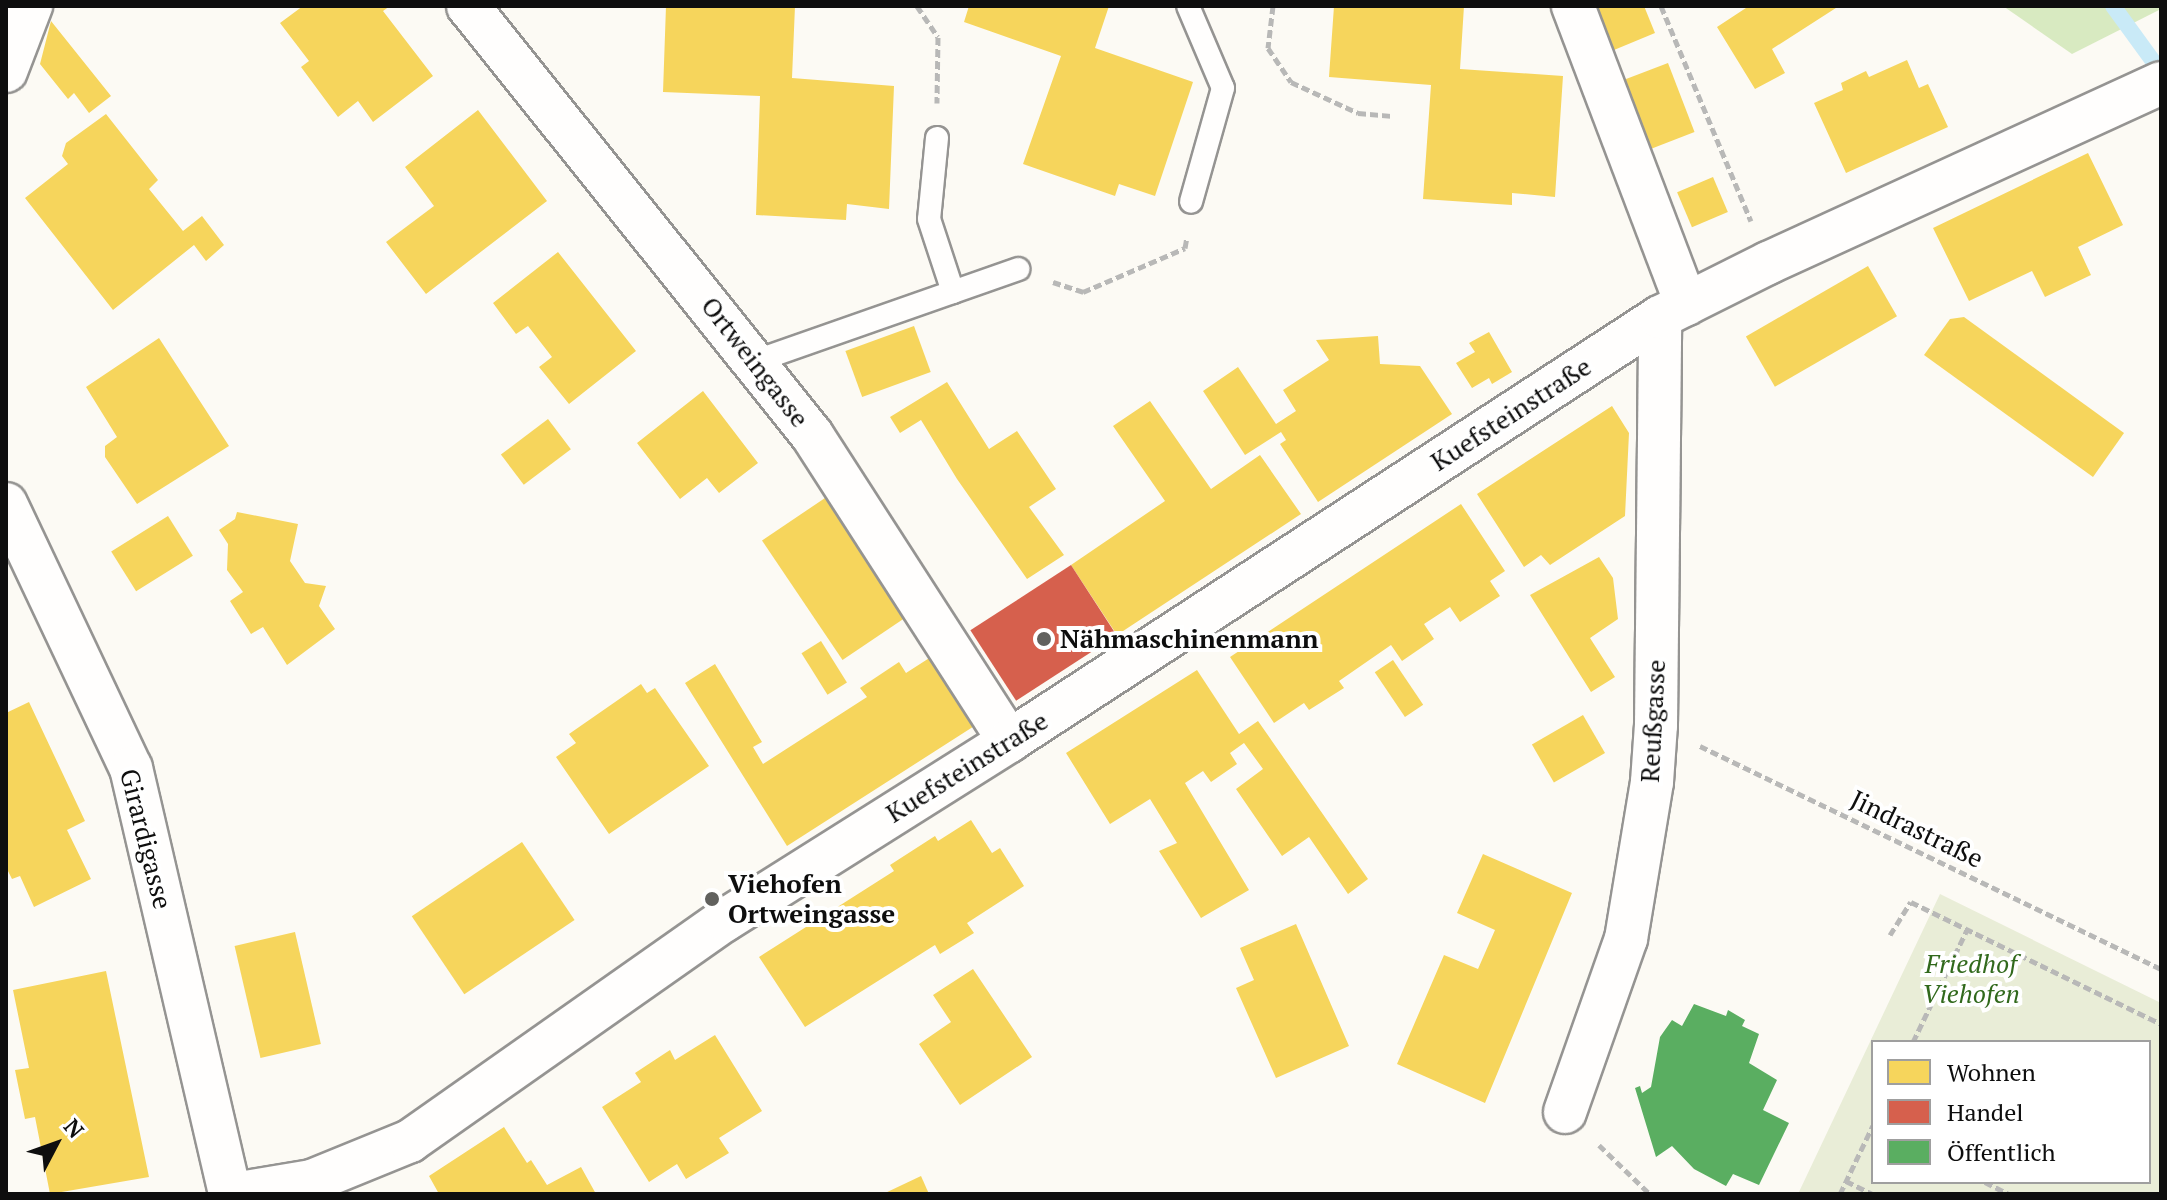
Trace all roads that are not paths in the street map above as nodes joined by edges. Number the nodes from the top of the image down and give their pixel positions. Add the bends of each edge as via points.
1 (31, 6) edge
2 (468, 6) edge
3 (1188, 6) edge
4 (1573, 6) edge
5 (6, 71) edge
6 (2161, 83) edge
7 (937, 138) road end
8 (1191, 202) road end
9 (1018, 269) road end
10 (953, 292) junction
11 (1673, 310) junction
12 (756, 361) junction
13 (6, 504) edge
14 (1009, 741) junction
15 (1565, 1112) road end
16 (232, 1194) edge

1 - 5 street
2 - 12 street, Ortweingasse
3 - 8 lane via 1223,88
4 - 11 street
6 - 11 street, Kuefsteinstraße
7 - 10 lane via 929,219
9 - 10 lane
10 - 12 lane
11 - 14 street, Kuefsteinstraße
11 - 15 street, Reußgasse via 1652,782 1626,939
12 - 14 street, Ortweingasse via 812,435
13 - 16 street, Girardigasse via 131,768
14 - 16 street, Kuefsteinstraße via 725,920 410,1141 312,1181

